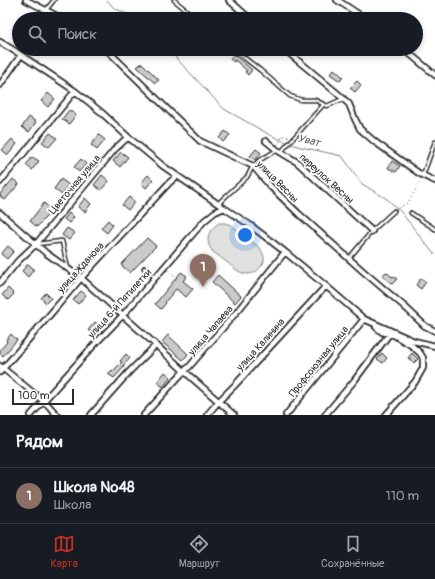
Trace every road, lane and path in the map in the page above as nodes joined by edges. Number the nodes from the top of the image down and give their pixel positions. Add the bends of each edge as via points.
1 (26, 0) edge
2 (54, 0) edge
3 (174, 0) edge
4 (229, 0) edge
5 (337, 0) edge
6 (46, 10) junction
7 (50, 12) edge
8 (189, 12) edge
9 (242, 12) edge
10 (355, 12) edge
11 (0, 42) edge
12 (12, 49) edge
13 (20, 56) edge
14 (22, 56) edge
15 (113, 56) edge
16 (242, 56) edge
17 (292, 56) edge
18 (412, 56) edge
19 (435, 75) edge
20 (0, 85) edge
21 (75, 91) junction
22 (343, 99) junction
23 (324, 104) junction
24 (128, 137) junction
25 (293, 137) junction
26 (266, 141) dead end
27 (280, 142) dead end
28 (435, 142) edge
29 (279, 151) junction
30 (253, 166) junction
31 (423, 175) junction
32 (177, 176) junction
33 (435, 181) edge
34 (0, 182) edge
35 (218, 204) junction
36 (224, 208) junction
37 (396, 210) joint
38 (0, 213) edge
39 (411, 213) dead end
40 (435, 228) edge
41 (372, 231) junction
42 (36, 244) junction
43 (285, 252) junction
44 (349, 259) junction
45 (144, 268) dead end
46 (165, 268) junction
47 (68, 270) junction
48 (155, 277) junction
49 (81, 278) junction
50 (176, 278) dead end
51 (0, 283) edge
52 (326, 286) junction
53 (123, 315) junction
54 (364, 319) junction
55 (435, 331) edge
56 (390, 333) junction
57 (156, 345) junction
58 (435, 346) edge
59 (1, 369) edge
60 (184, 371) junction
61 (42, 401) junction
62 (219, 401) junction
63 (31, 415) edge
64 (57, 415) edge
65 (91, 415) edge
66 (144, 415) edge
67 (207, 415) edge
68 (234, 415) edge
69 (286, 415) edge
70 (325, 415) edge
71 (386, 415) edge

1 - 6 street
2 - 6 lane
3 - 8 lane
4 - 9 street
5 - 10 street
6 - 7 street
11 - 12 street
13 - 20 street
14 - 21 street
15 - 30 street, улица Весны via 200,141
16 - 23 lane via 290,96
17 - 22 street
18 - 19 street
21 - 24 street
21 - 34 street
22 - 23 lane via 327,106
22 - 31 street via 349,104 360,129
23 - 25 lane
24 - 32 street
24 - 42 street, Цветочная улица via 115,149
25 - 27 path via 282,136
25 - 29 lane
26 - 29 street, переулок Весны
28 - 31 lane
29 - 30 lane
29 - 41 street, переулок Весны via 297,162
30 - 35 lane via 247,177
30 - 44 street, улица Весны via 270,186
31 - 33 street
31 - 37 path via 409,201
32 - 35 street
32 - 49 street, улица Жданова
35 - 36 street
36 - 43 street
36 - 46 street, улица 6-й Пятилетки via 204,221
37 - 41 lane
38 - 42 street
39 - 40 lane
41 - 44 lane
42 - 47 street
42 - 47 lane via 62,242
42 - 51 street, Цветочная улица
43 - 52 street
43 - 60 street, улица Чапаева
44 - 55 street, улица Весны via 425,326
45 - 48 lane
46 - 48 street, улица 6-й Пятилетки
46 - 50 path
47 - 49 street
48 - 53 street, улица 6-й Пятилетки
49 - 53 street
49 - 59 street, улица Жданова
52 - 54 street
52 - 62 street, улица Калинина
53 - 57 street
53 - 61 street, улица 6-й Пятилетки
54 - 56 street via 382,332
54 - 58 street via 414,341
54 - 69 street, Профсоюзная улица
56 - 70 street via 354,382
56 - 71 street via 411,345 424,358 424,363 415,382
57 - 60 street
57 - 65 street
59 - 61 street
60 - 62 street
60 - 66 street, улица Чапаева
61 - 63 street, улица 6-й Пятилетки
61 - 64 street
62 - 67 street, улица Калинина
62 - 68 street

